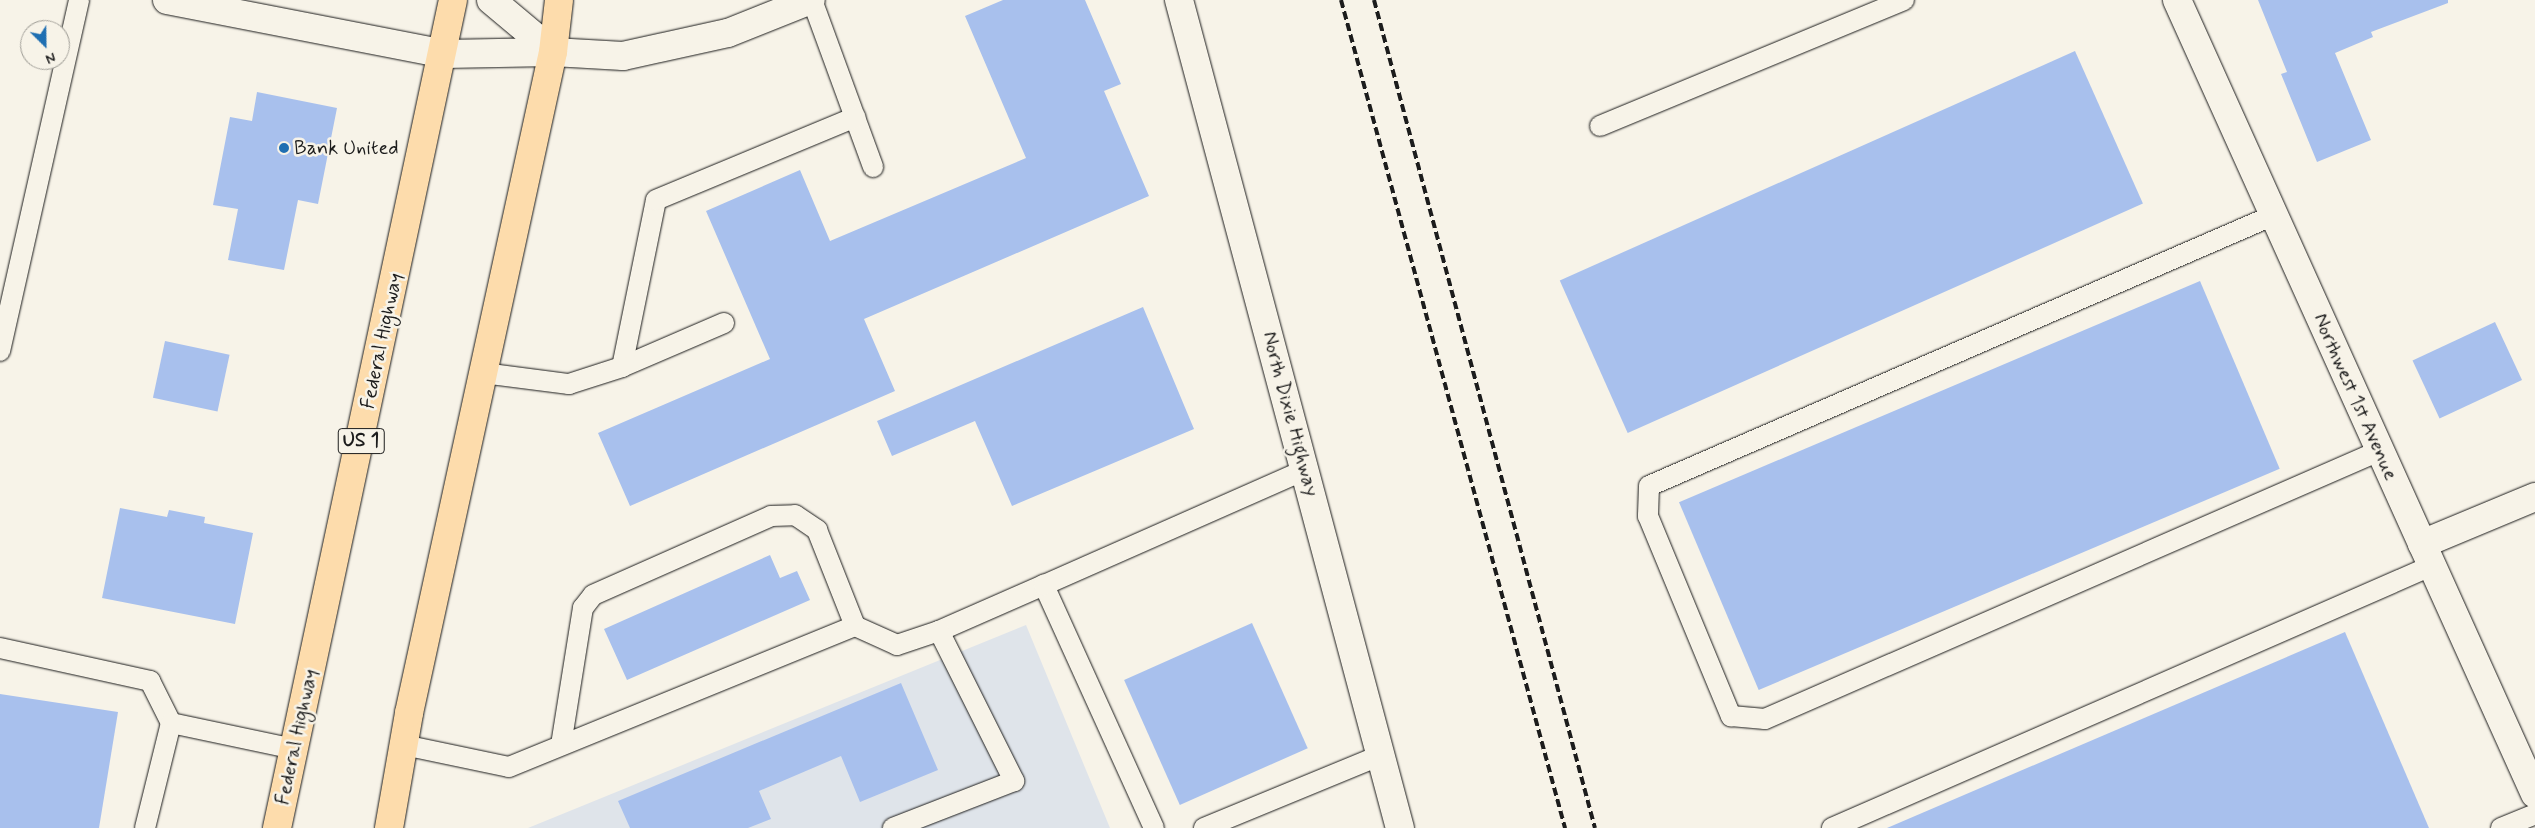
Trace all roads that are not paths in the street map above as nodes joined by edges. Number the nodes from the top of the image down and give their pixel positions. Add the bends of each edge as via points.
1 (79, 0) edge
2 (167, 0) edge
3 (453, 0) edge
4 (491, 0) edge
5 (559, 0) edge
6 (811, 0) edge
7 (1178, 0) edge
8 (1904, 0) edge
9 (2177, 0) edge
10 (553, 52) junction
11 (444, 54) junction
12 (855, 117) junction
13 (1600, 126) dead end
14 (873, 167) dead end
15 (2274, 215) junction
16 (724, 323) dead end
17 (0, 351) edge
18 (622, 367) junction
19 (483, 372) junction
20 (2380, 452) junction
21 (1305, 470) junction
22 (2535, 496) edge
23 (2427, 555) junction
24 (1044, 585) junction
25 (855, 626) junction
26 (939, 631) junction
27 (0, 648) edge
28 (171, 723) junction
29 (404, 745) junction
30 (561, 745) junction
31 (294, 749) junction
32 (1381, 755) junction
33 (2535, 794) edge
34 (2535, 814) edge
35 (145, 828) edge
36 (277, 828) edge
37 (389, 828) edge
38 (893, 828) edge
39 (1154, 828) edge
40 (1204, 828) edge
41 (1400, 828) edge
42 (1832, 828) edge
43 (2501, 828) edge

1 - 17 lane
2 - 11 main road
3 - 11 main road, Federal Highway / US 1
4 - 10 main road
5 - 10 main road
6 - 10 main road via 728,33 623,56
6 - 12 lane
7 - 21 main road, North Dixie Highway
8 - 13 lane
9 - 15 main road, Northwest 1st Avenue
10 - 11 main road
10 - 19 main road
11 - 31 main road, Federal Highway / US 1
12 - 14 lane
12 - 18 lane via 656,200
15 - 20 main road, Northwest 1st Avenue
15 - 20 lane via 1649,486 1648,516 1731,716 1765,718
16 - 18 lane
18 - 19 lane via 569,384
19 - 29 main road
20 - 23 main road, Northwest 1st Avenue
21 - 24 lane
21 - 32 main road, North Dixie Highway
22 - 23 main road
23 - 33 main road, Northwest 1st Avenue
23 - 42 lane
24 - 26 lane
24 - 39 lane
25 - 26 lane via 897,645
25 - 30 lane
25 - 30 lane via 817,530 796,515 771,516 593,595 583,608
26 - 38 lane via 1014,781
27 - 28 lane via 150,681
28 - 31 lane
28 - 35 lane
29 - 30 lane via 508,767
29 - 37 main road
31 - 36 main road, Federal Highway / US 1
32 - 40 lane
32 - 41 main road, North Dixie Highway
34 - 43 lane

